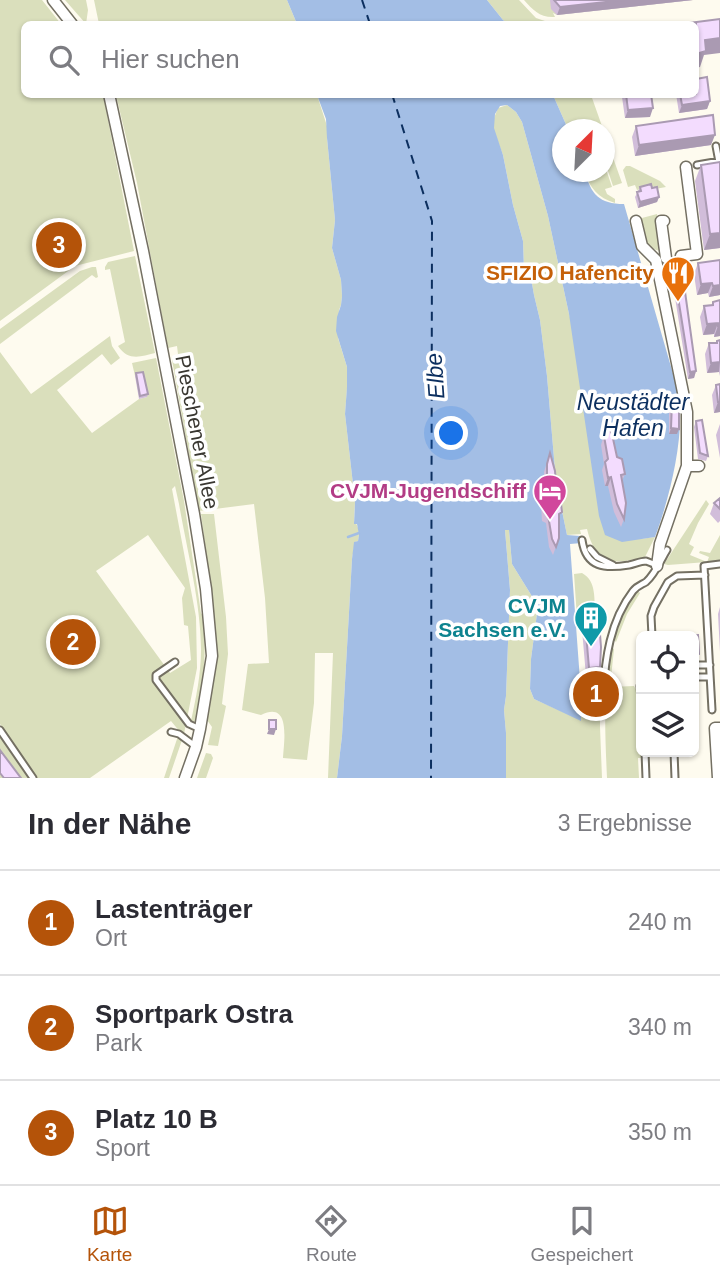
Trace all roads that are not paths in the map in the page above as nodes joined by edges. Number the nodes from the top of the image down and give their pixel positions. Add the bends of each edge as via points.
1 (53, 0) edge
2 (70, 21) edge
3 (110, 98) edge
4 (716, 146) edge
5 (720, 162) edge
6 (692, 166) joint
7 (636, 221) dead end
8 (664, 221) dead end
9 (681, 256) dead end
10 (664, 258) junction
11 (687, 466) junction
12 (699, 466) dead end
13 (582, 540) dead end
14 (590, 549) dead end
15 (667, 550) dead end
16 (720, 564) edge
17 (616, 566) junction
18 (657, 566) junction
19 (705, 575) junction
20 (652, 631) edge
21 (175, 662) dead end
22 (699, 665) edge
23 (710, 665) junction
24 (699, 677) edge
25 (710, 677) junction
26 (720, 686) edge
27 (711, 687) junction
28 (603, 695) dead end
29 (712, 710) dead end
30 (717, 728) edge
31 (200, 729) junction
32 (0, 730) edge
33 (171, 732) dead end
34 (196, 747) junction
35 (645, 757) edge
36 (674, 757) edge
37 (33, 778) edge
38 (185, 778) edge
39 (646, 778) edge
40 (676, 778) edge
41 (718, 778) edge

1 - 2 street
3 - 31 street, Pieschener Allee via 206,589 212,656
4 - 5 lane
5 - 6 lane
6 - 9 street via 697,254
7 - 10 street via 642,246
8 - 10 street
10 - 11 street via 690,412
11 - 12 street
11 - 18 street
13 - 17 lane via 591,561
14 - 17 lane
15 - 18 lane
16 - 19 lane via 704,566
17 - 18 lane via 646,561
18 - 28 lane via 648,580 632,591 617,619
19 - 20 lane via 677,576 668,583 654,607
19 - 23 lane
21 - 31 lane via 156,675 156,680 190,724
22 - 23 lane
23 - 25 lane
24 - 25 lane
25 - 27 lane
26 - 27 lane
27 - 29 lane
30 - 41 street
31 - 34 street, Pieschener Allee
32 - 37 lane
33 - 34 lane
34 - 38 street, Pieschener Allee
35 - 39 lane
36 - 40 lane

